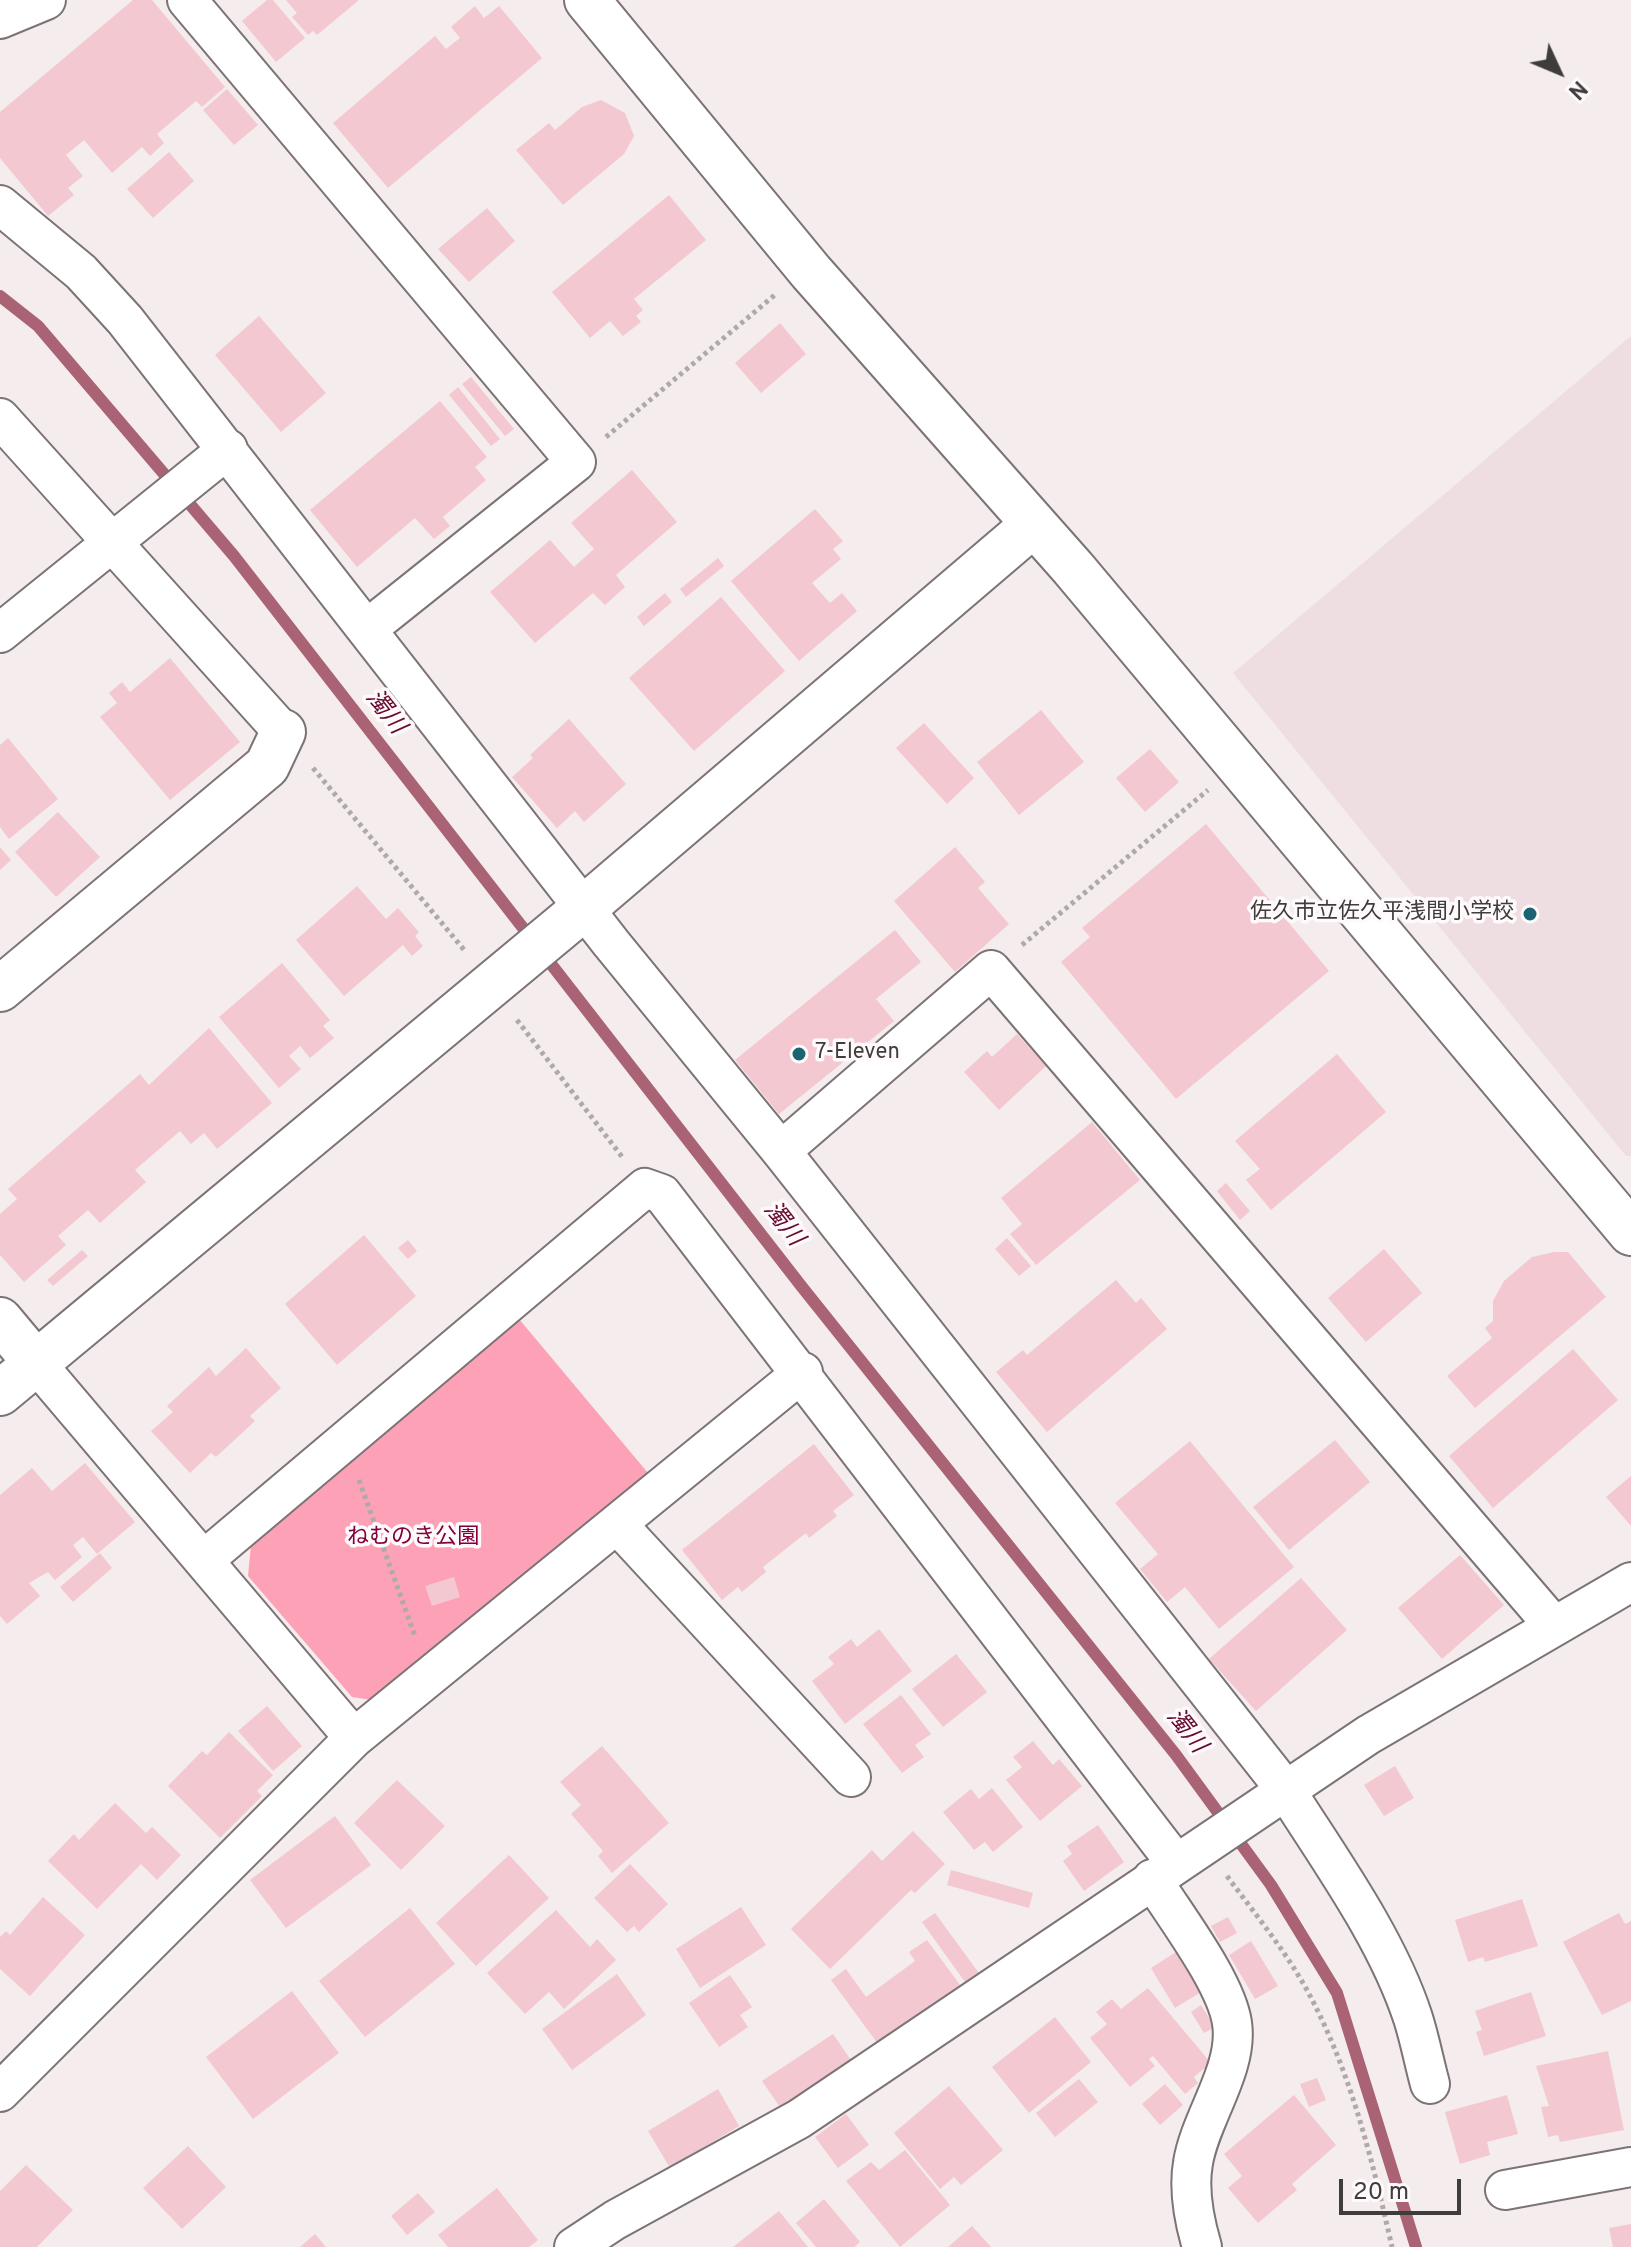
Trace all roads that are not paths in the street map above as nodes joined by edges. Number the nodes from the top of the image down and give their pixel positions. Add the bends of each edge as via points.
1 (46, 0) edge
2 (187, 0) edge
3 (587, 0) edge
4 (0, 19) edge
5 (0, 205) edge
6 (0, 418) edge
7 (220, 455) junction
8 (1034, 524) junction
9 (113, 541) junction
10 (367, 629) junction
11 (0, 633) edge
12 (283, 732) joint
13 (576, 914) junction
14 (0, 989) edge
15 (781, 1151) junction
16 (1631, 1233) edge
17 (0, 1320) edge
18 (36, 1363) junction
19 (803, 1372) junction
20 (0, 1393) edge
21 (617, 1524) junction
22 (205, 1559) junction
23 (1631, 1582) edge
24 (1554, 1626) junction
25 (354, 1738) junction
26 (851, 1777) dead end
27 (1277, 1795) junction
28 (1186, 1857) junction
29 (1430, 2084) dead end
30 (0, 2092) edge
31 (1631, 2167) edge
32 (1505, 2190) dead end
33 (574, 2247) edge
34 (1202, 2247) edge

1 - 4 street
2 - 10 street via 576,462
3 - 8 street via 811,272
5 - 7 street via 81,272 116,310
6 - 9 street
7 - 9 street
7 - 10 street
8 - 13 street
8 - 16 street
9 - 11 street
9 - 12 street
10 - 13 street
12 - 14 street via 267,766
13 - 15 street
13 - 18 street
15 - 24 street via 991,970
15 - 27 street
17 - 18 street
18 - 20 street
18 - 22 street
19 - 21 street
19 - 22 street via 662,1194 645,1188
19 - 28 street
21 - 25 street
21 - 26 street
22 - 25 street
23 - 24 street
24 - 27 street
25 - 30 street
27 - 28 street
27 - 29 street via 1352,1892 1413,2017
28 - 33 street via 799,2119
28 - 34 street via 1233,2027 1229,2057 1193,2162 1193,2205
31 - 32 street

